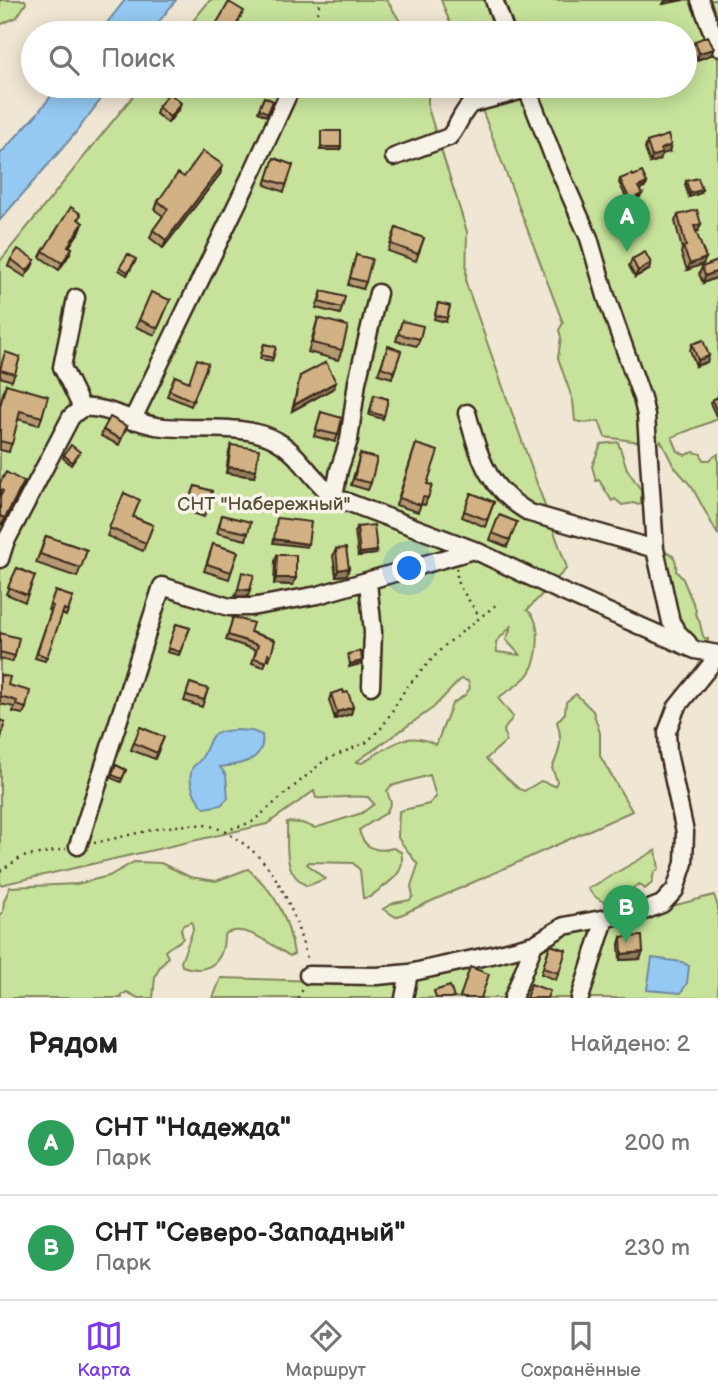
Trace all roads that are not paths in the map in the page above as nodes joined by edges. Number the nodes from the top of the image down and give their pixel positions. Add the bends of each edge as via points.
1 (494, 0) edge
2 (700, 0) edge
3 (502, 21) edge
4 (718, 47) edge
5 (287, 98) edge
6 (492, 98) edge
7 (531, 98) edge
8 (394, 158) dead end
9 (378, 293) dead end
10 (76, 298) dead end
11 (82, 408) junction
12 (467, 413) dead end
13 (132, 421) junction
14 (334, 496) junction
15 (655, 549) junction
16 (474, 550) junction
17 (0, 559) edge
18 (368, 582) junction
19 (695, 650) junction
20 (718, 655) edge
21 (371, 686) dead end
22 (78, 846) road end
23 (605, 919) junction
24 (534, 944) junction
25 (409, 973) junction
26 (308, 975) road end
27 (404, 998) edge
28 (513, 998) edge
29 (580, 998) edge

1 - 3 street
2 - 4 street
5 - 13 street
6 - 8 street via 471,104 449,136
7 - 15 street via 589,238 642,398
9 - 14 street
10 - 11 street via 62,367
11 - 13 street
11 - 17 street via 63,430
12 - 15 street via 486,473 513,503 530,513
13 - 14 street via 266,435 289,449
14 - 16 street
15 - 19 street via 671,622
16 - 18 street
16 - 19 street
18 - 21 street via 373,632
18 - 22 street via 251,607 229,607 162,586
19 - 20 street
20 - 23 street via 676,708 667,732 685,832 684,863 675,890 662,904
23 - 24 street via 564,926
23 - 29 street
24 - 25 street
24 - 28 street
25 - 26 street
25 - 27 street

